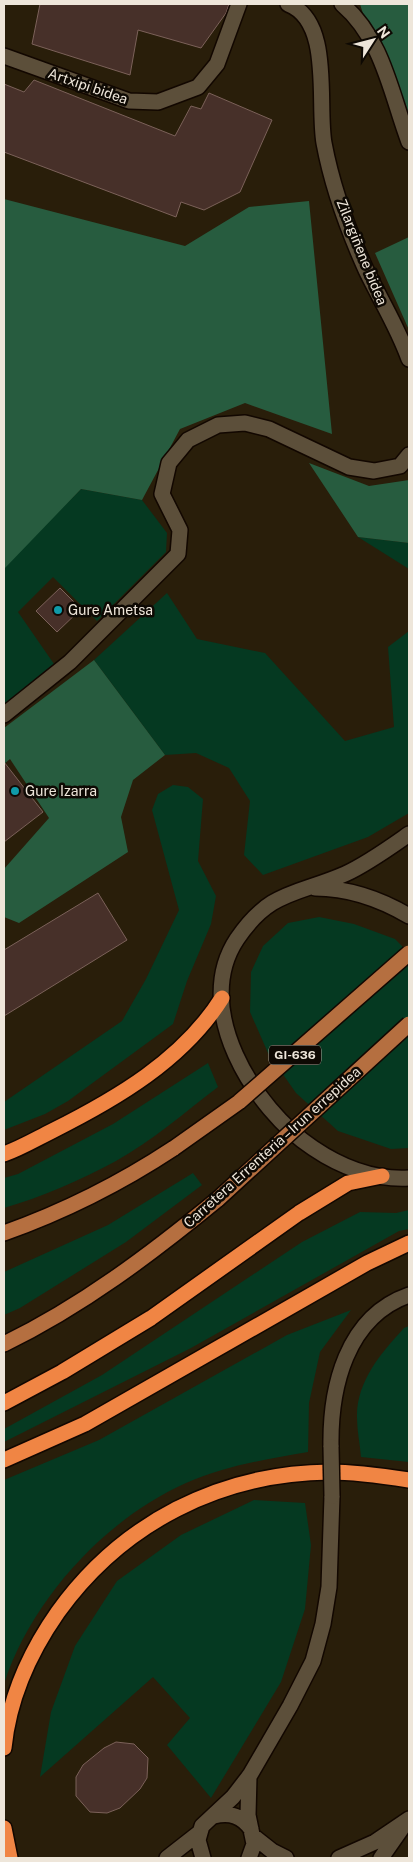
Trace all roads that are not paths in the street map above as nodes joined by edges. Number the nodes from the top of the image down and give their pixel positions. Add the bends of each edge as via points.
1 (240, 4) edge
2 (288, 4) edge
3 (342, 4) edge
4 (4, 56) edge
5 (409, 142) edge
6 (409, 359) edge
7 (409, 455) edge
8 (4, 715) edge
9 (409, 834) edge
10 (293, 891) junction
11 (409, 916) edge
12 (409, 953) edge
13 (222, 998) junction
14 (409, 1024) edge
15 (4, 1154) edge
16 (382, 1176) junction
17 (409, 1178) edge
18 (4, 1233) edge
19 (409, 1243) edge
20 (409, 1295) edge
21 (4, 1344) edge
22 (4, 1403) edge
23 (4, 1460) edge
24 (409, 1480) edge
25 (4, 1748) edge
26 (250, 1775) junction
27 (214, 1816) junction
28 (408, 1820) edge
29 (4, 1828) edge
30 (199, 1833) junction
31 (252, 1833) junction
32 (10, 1858) edge
33 (167, 1858) edge
34 (203, 1858) edge
35 (249, 1858) edge
36 (286, 1858) edge
37 (340, 1858) edge
38 (381, 1858) edge

1 - 4 street, Artxipi bidea via 217,64 198,87 158,102 129,101
2 - 6 street, Zilargiñene bidea via 309,18 317,38 324,142 342,210
3 - 5 street via 368,34 384,65
7 - 8 street via 400,466 374,471 349,467 269,429 245,423 218,425 188,440 169,463 162,494 180,530 178,554 70,662
9 - 10 street via 345,874
10 - 11 street via 322,888 348,891 371,897
10 - 13 street via 267,906 236,941 227,960
12 - 18 main road, GI-636, bridge via 259,1086 174,1148 90,1196
13 - 15 highway via 207,1022 159,1067 89,1113
13 - 16 street via 233,1048 245,1074 264,1102 312,1148 356,1170
14 - 21 main road, Carretera Errenteria – Irun errepidea, bridge via 218,1199 119,1276 36,1328
16 - 17 street
16 - 22 highway via 348,1183 299,1213 151,1318
19 - 23 highway via 374,1259 85,1424
20 - 26 street, bridge via 386,1306 358,1335 335,1388 330,1416 329,1587 322,1624 313,1661
24 - 25 highway via 330,1472 262,1480 222,1490 153,1520 93,1568 46,1630 24,1670
26 - 27 street
26 - 31 street via 248,1800
27 - 30 street
27 - 31 street via 231,1814 246,1822
28 - 37 street via 375,1842
28 - 38 street
29 - 32 highway
30 - 33 street
30 - 34 street via 198,1847
31 - 35 street via 254,1844
31 - 36 street via 272,1851

